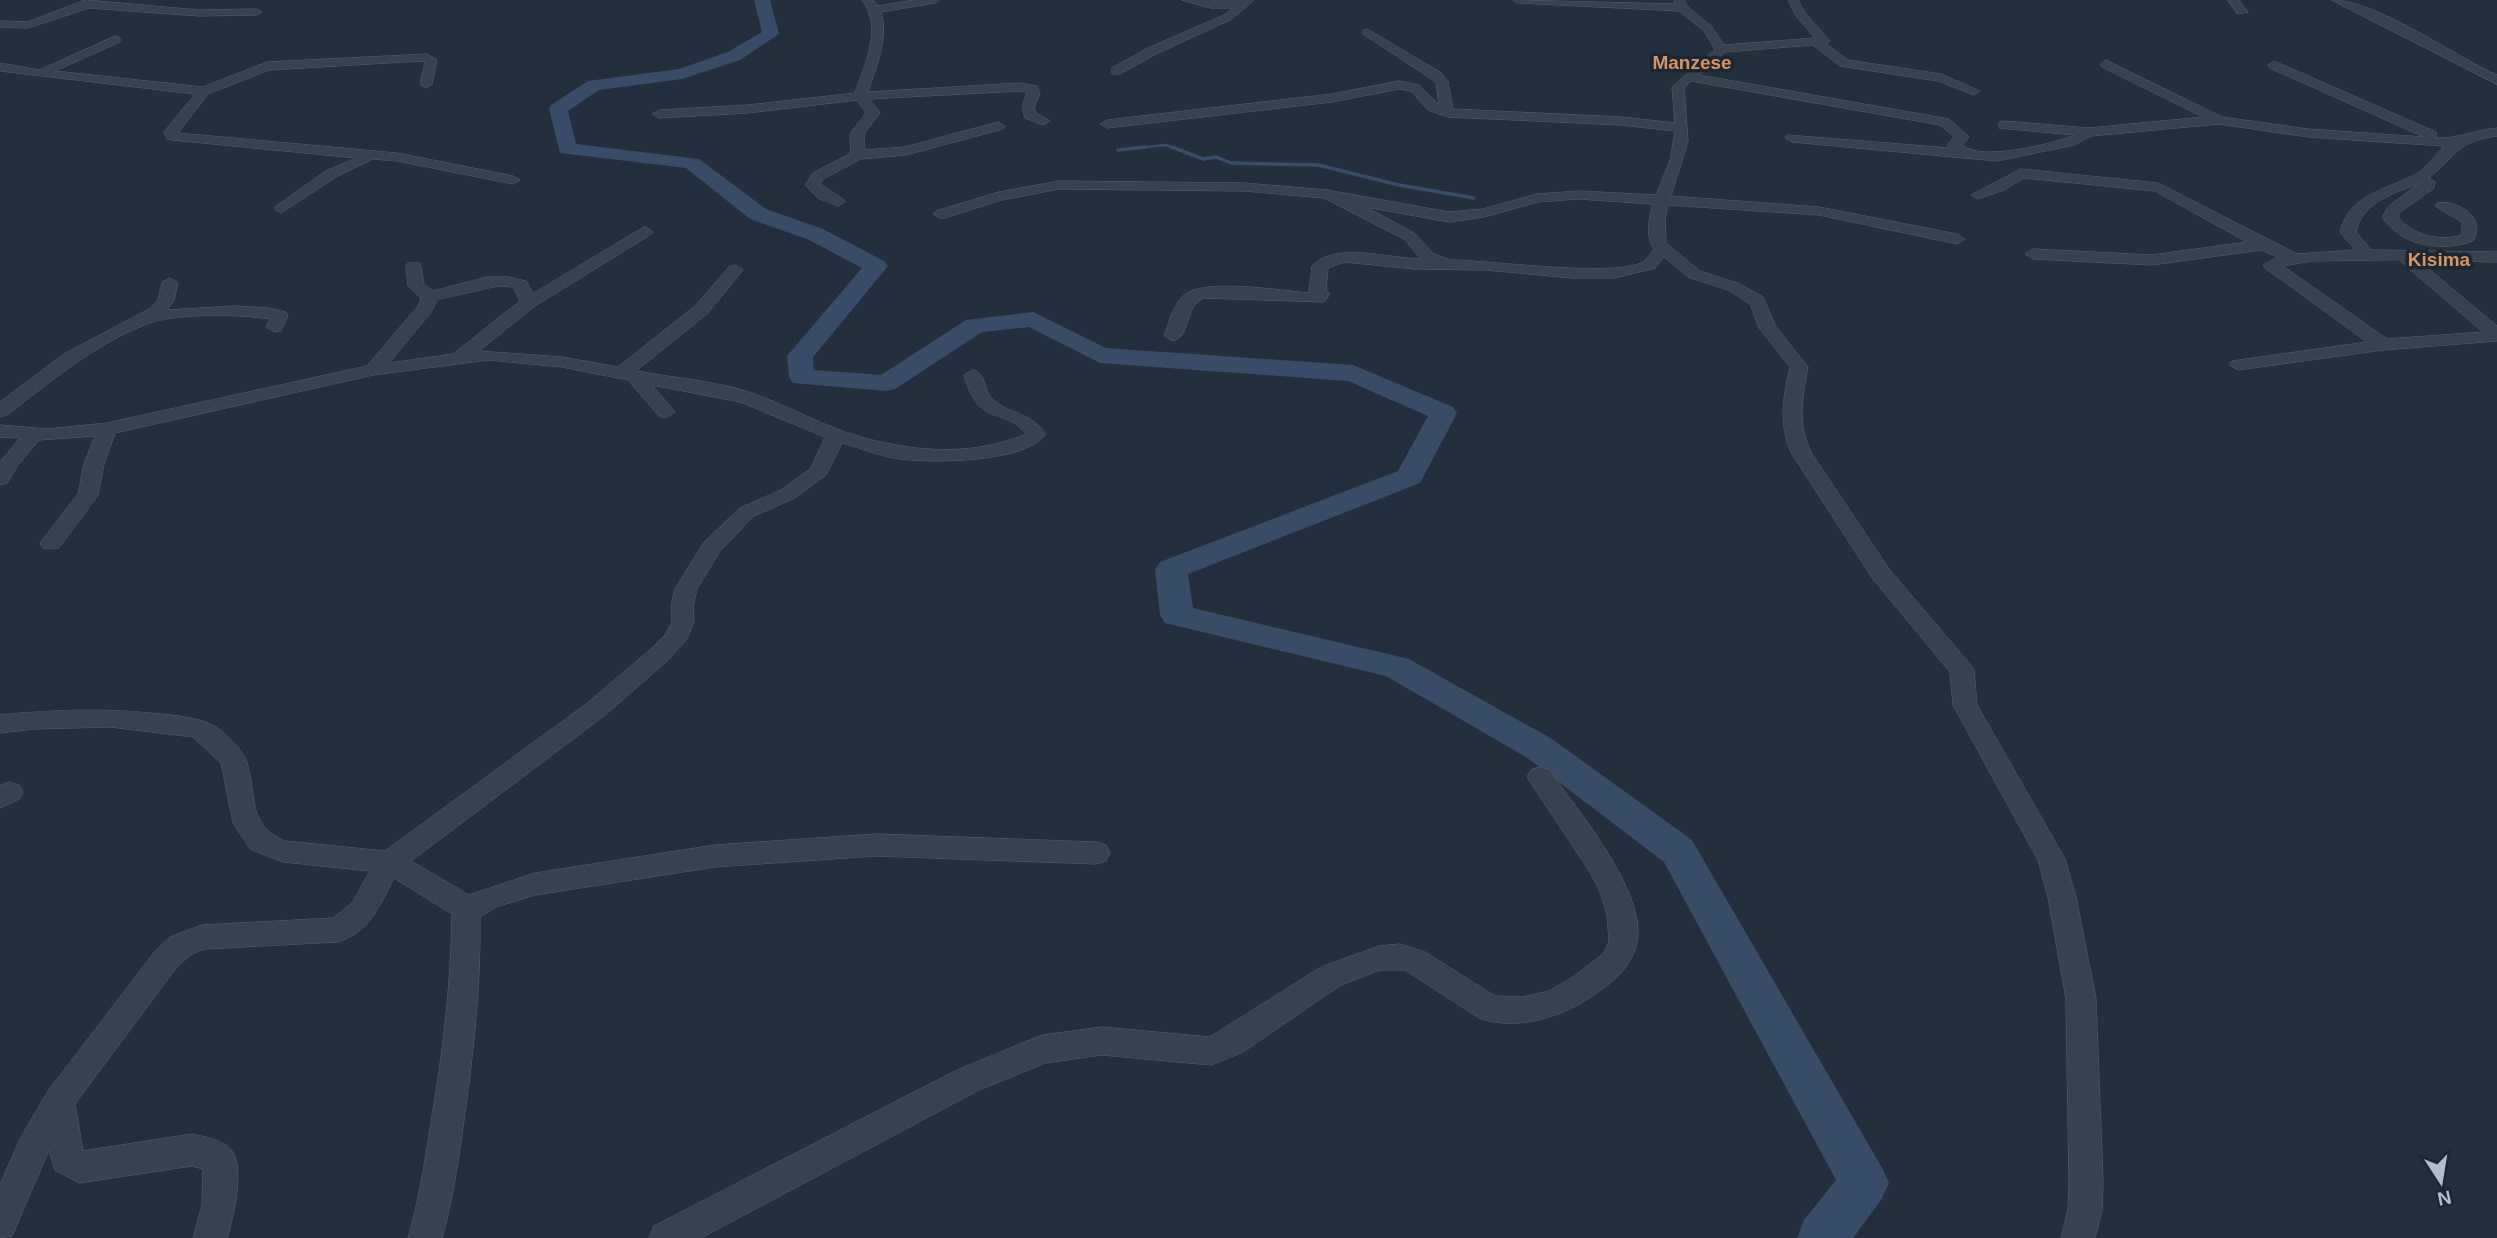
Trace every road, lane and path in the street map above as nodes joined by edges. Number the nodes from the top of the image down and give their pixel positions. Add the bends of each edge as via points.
1 (935, 0) edge
2 (1187, 0) edge
3 (1518, 0) edge
4 (1793, 0) edge
5 (2233, 0) edge
6 (2337, 0) edge
7 (1246, 2) edge
8 (89, 3) edge
9 (1680, 4) edge
10 (872, 5) edge
11 (256, 12) dead end
12 (2242, 12) dead end
13 (0, 24) edge
14 (1367, 32) dead end
15 (116, 40) dead end
16 (1816, 42) junction
17 (1721, 49) junction
18 (2106, 64) dead end
19 (2274, 65) dead end
20 (0, 67) edge
21 (1115, 71) dead end
22 (41, 73) junction
23 (1688, 77) junction
24 (2497, 80) edge
25 (426, 84) dead end
26 (204, 91) junction
27 (1975, 91) dead end
28 (860, 96) junction
29 (1448, 113) junction
30 (659, 114) dead end
31 (2219, 120) junction
32 (1043, 121) dead end
33 (1107, 124) dead end
34 (998, 125) dead end
35 (2004, 125) dead end
36 (1682, 128) junction
37 (2089, 132) junction
38 (2497, 132) edge
39 (1792, 138) dead end
40 (2450, 142) junction
41 (1964, 154) junction
42 (858, 155) junction
43 (376, 156) junction
44 (2425, 175) junction
45 (513, 180) dead end
46 (1978, 195) dead end
47 (1336, 197) junction
48 (1660, 200) junction
49 (838, 202) dead end
50 (2442, 206) dead end
51 (281, 209) dead end
52 (941, 214) dead end
53 (645, 232) dead end
54 (1957, 240) dead end
55 (2263, 245) junction
56 (1662, 248) junction
57 (2033, 254) dead end
58 (2368, 256) junction
59 (2404, 256) junction
60 (2497, 257) edge
61 (2293, 258) junction
62 (1450, 265) junction
63 (414, 266) dead end
64 (735, 270) dead end
65 (170, 283) dead end
66 (430, 297) junction
67 (529, 302) junction
68 (147, 318) junction
69 (275, 327) dead end
70 (1173, 336) dead end
71 (2497, 336) edge
72 (2383, 345) junction
73 (460, 357) junction
74 (2238, 365) dead end
75 (373, 370) junction
76 (974, 375) dead end
77 (628, 376) junction
78 (0, 411) edge
79 (666, 412) dead end
80 (107, 429) junction
81 (0, 431) edge
82 (33, 435) junction
83 (836, 435) junction
84 (0, 479) edge
85 (51, 543) dead end
86 (0, 724) edge
87 (1541, 777) dead end
88 (1096, 853) dead end
89 (390, 862) junction
90 (466, 911) junction
91 (59, 1101) junction
92 (0, 1224) edge
93 (210, 1238) edge
94 (425, 1238) edge
95 (666, 1238) edge
96 (2078, 1238) edge

1 - 10 street
2 - 7 street via 1211,5
3 - 9 street
4 - 16 street via 1824,39
5 - 12 street
6 - 24 street via 2413,34
7 - 21 street via 1228,17
8 - 11 street via 199,13
8 - 13 street via 28,25
9 - 17 street via 1708,29
10 - 28 street via 873,61
14 - 29 street via 1442,81
15 - 22 street
16 - 17 street
16 - 27 street via 1844,63 1941,78
17 - 23 street via 1713,61
18 - 31 street
19 - 40 street
20 - 22 street
22 - 26 street
23 - 36 street via 1678,87
23 - 41 street via 1944,122 1962,137 1954,145
25 - 26 street via 431,60 423,57 267,66
26 - 43 street via 172,136
28 - 30 street
28 - 32 street via 1027,87 1034,94 1030,115
28 - 42 street via 873,113 857,134
29 - 33 street via 1433,107 1415,88 1399,85 1332,98
29 - 36 street
31 - 37 street
31 - 40 street via 2308,133
34 - 42 street via 906,151
35 - 37 street
36 - 48 street via 1680,149
37 - 41 street via 2069,142 2006,157
38 - 40 street
39 - 41 street
40 - 44 street
42 - 49 street via 813,181 815,190
43 - 45 street via 420,160
43 - 51 street via 331,172
44 - 50 street via 2429,186 2394,209 2392,223 2436,242 2468,238 2471,225 2464,214
44 - 58 street via 2359,207 2349,220 2348,232
46 - 55 street via 2021,173 2148,184
47 - 48 street via 1449,217 1559,195
47 - 52 street via 1244,187 1059,185 1006,193
47 - 62 street via 1409,236 1434,260
48 - 54 street via 1826,212
48 - 56 street via 1657,240
53 - 67 street
55 - 57 street via 2152,260
55 - 61 street
56 - 62 street via 1649,265 1614,273
56 - 96 street via 1694,274 1755,298 1768,328 1794,358 1798,368 1792,423 1802,454 1881,574 1962,670 1965,705 2051,859 2081,999 2086,1182
58 - 59 street
58 - 61 street
59 - 60 street
59 - 71 street
61 - 72 street via 2272,265
62 - 70 street via 1335,258 1320,266 1317,292 1322,294 1318,298 1199,293 1190,299
63 - 66 street via 416,286
64 - 77 street via 701,310
65 - 68 street via 166,300
66 - 67 street via 510,281 520,284
66 - 75 street via 423,312
67 - 73 street
68 - 69 street via 259,312 279,316
68 - 78 street via 70,358
71 - 72 street
72 - 74 street
73 - 75 street
73 - 77 street via 525,357
75 - 80 street
76 - 83 street via 977,393 985,404 1027,424 1036,433 1033,438 980,453 932,457 898,453
77 - 79 street
77 - 83 street via 745,397
80 - 82 street
80 - 85 street via 88,495
81 - 82 street
82 - 84 street
83 - 89 street via 819,471 788,494 747,512 712,547 686,589 683,622 676,639 595,710
86 - 89 street via 110,718 201,730 233,760 246,823 260,842 283,851
87 - 95 street via 1613,889 1623,942 1614,962 1555,1003 1522,1010 1490,1009 1415,961 1400,956 1379,958 1331,976 1211,1051 1102,1041 1043,1049 966,1081
88 - 90 street via 876,845 715,856 536,884 487,899
89 - 90 street
89 - 91 street via 365,907 338,930 202,937 180,946
90 - 94 street via 453,1085
91 - 92 street
91 - 93 street via 67,1159 79,1167 192,1150 220,1161 219,1205

